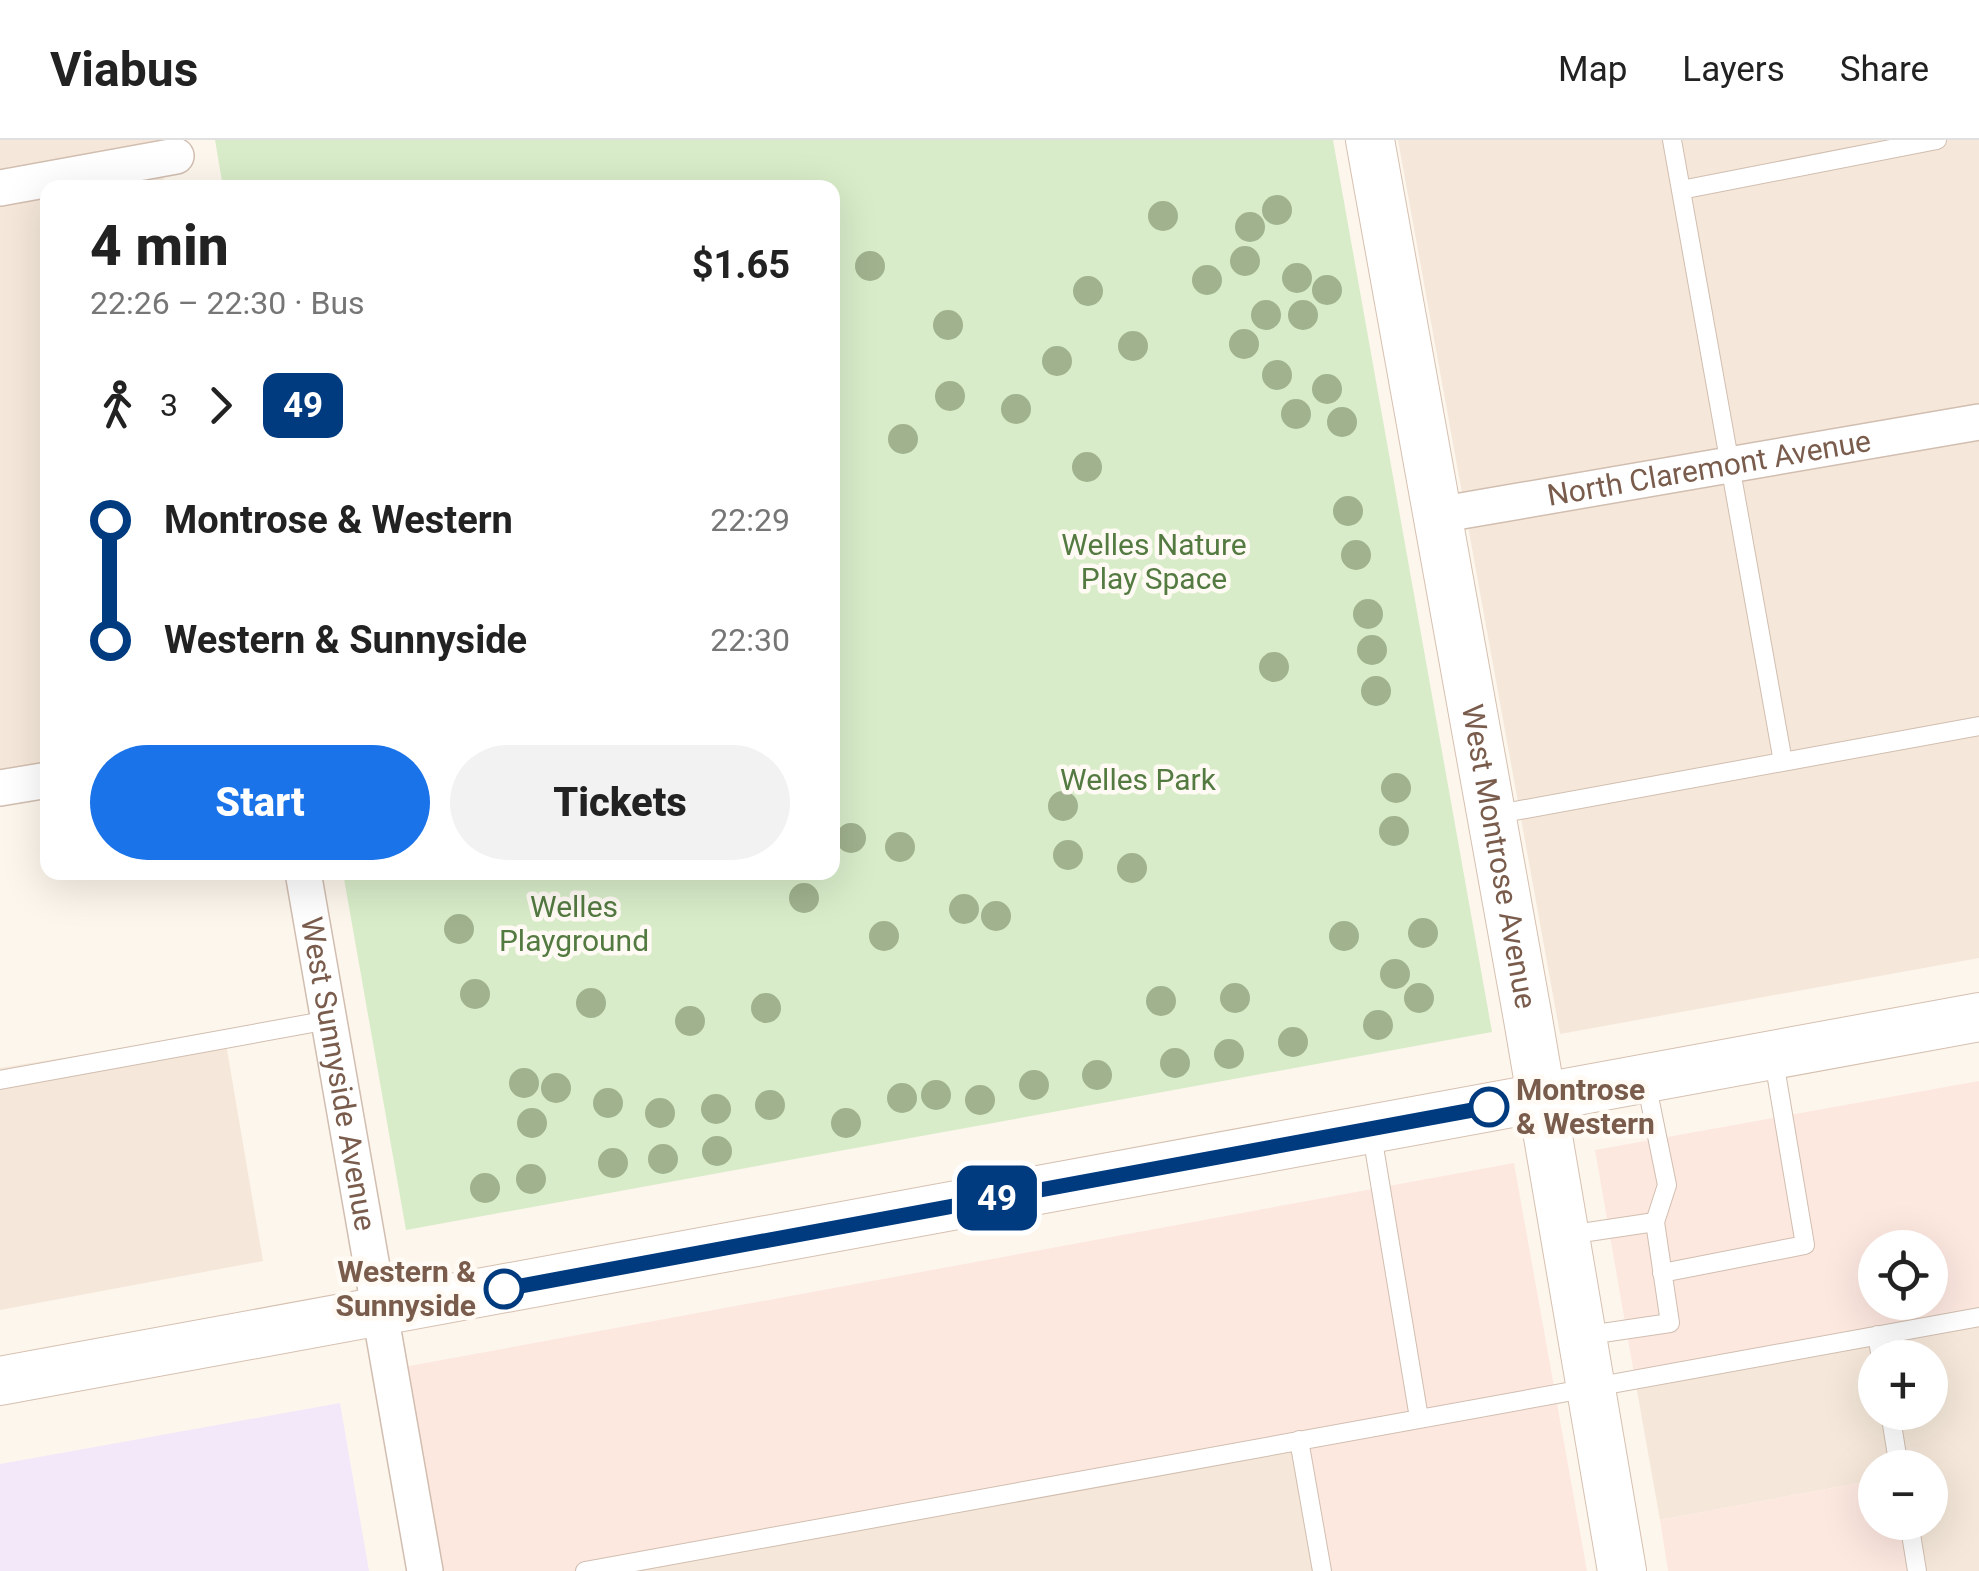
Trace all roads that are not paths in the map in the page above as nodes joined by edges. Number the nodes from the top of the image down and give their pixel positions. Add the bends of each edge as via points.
1 (1370, 140) edge
2 (1672, 140) edge
3 (1937, 140) edge
4 (177, 161) edge
5 (52, 180) edge
6 (40, 182) edge
7 (0, 188) edge
8 (1681, 190) junction
9 (1979, 422) edge
10 (1728, 465) junction
11 (1438, 516) junction
12 (1979, 726) edge
13 (1783, 762) junction
14 (40, 781) edge
15 (0, 788) edge
16 (1492, 815) junction
17 (304, 880) edge
18 (1979, 1017) edge
19 (329, 1020) junction
20 (1773, 1054) junction
21 (1645, 1078) junction
22 (0, 1080) edge
23 (1542, 1097) junction
24 (1371, 1128) junction
25 (1655, 1222) junction
26 (1565, 1235) junction
27 (1662, 1272) junction
28 (380, 1312) junction
29 (1979, 1316) edge
30 (1877, 1335) junction
31 (1582, 1336) junction
32 (1878, 1340) edge
33 (0, 1381) edge
34 (1590, 1387) junction
35 (1419, 1418) junction
36 (1300, 1440) junction
37 (1912, 1540) edge
38 (426, 1571) edge
39 (586, 1571) edge
40 (1322, 1571) edge
41 (1622, 1571) edge
42 (1917, 1571) edge

1 - 11 main road, West Montrose Avenue
2 - 8 lane
3 - 8 lane
4 - 5 street
6 - 7 street
8 - 10 lane
9 - 10 street, North Claremont Avenue
10 - 11 street, North Claremont Avenue
10 - 13 lane
11 - 16 main road, West Montrose Avenue
12 - 13 lane
13 - 16 lane
14 - 15 street
16 - 23 main road, West Montrose Avenue
17 - 19 street, West Sunnyside Avenue
18 - 20 main road
19 - 22 lane
19 - 28 street, West Sunnyside Avenue
20 - 21 main road
20 - 27 lane via 1806,1246
21 - 23 main road
21 - 25 lane via 1668,1185
23 - 24 main road
23 - 26 main road, West Montrose Avenue
24 - 28 main road
24 - 35 lane
25 - 26 lane
25 - 27 lane
26 - 31 main road, West Montrose Avenue
27 - 31 lane via 1670,1324
28 - 33 main road
28 - 38 street, West Sunnyside Avenue
29 - 30 lane
30 - 32 lane
30 - 34 lane
31 - 34 main road, West Montrose Avenue
34 - 35 lane
34 - 41 main road, West Montrose Avenue
35 - 36 lane
36 - 39 lane
36 - 40 lane
37 - 42 lane

